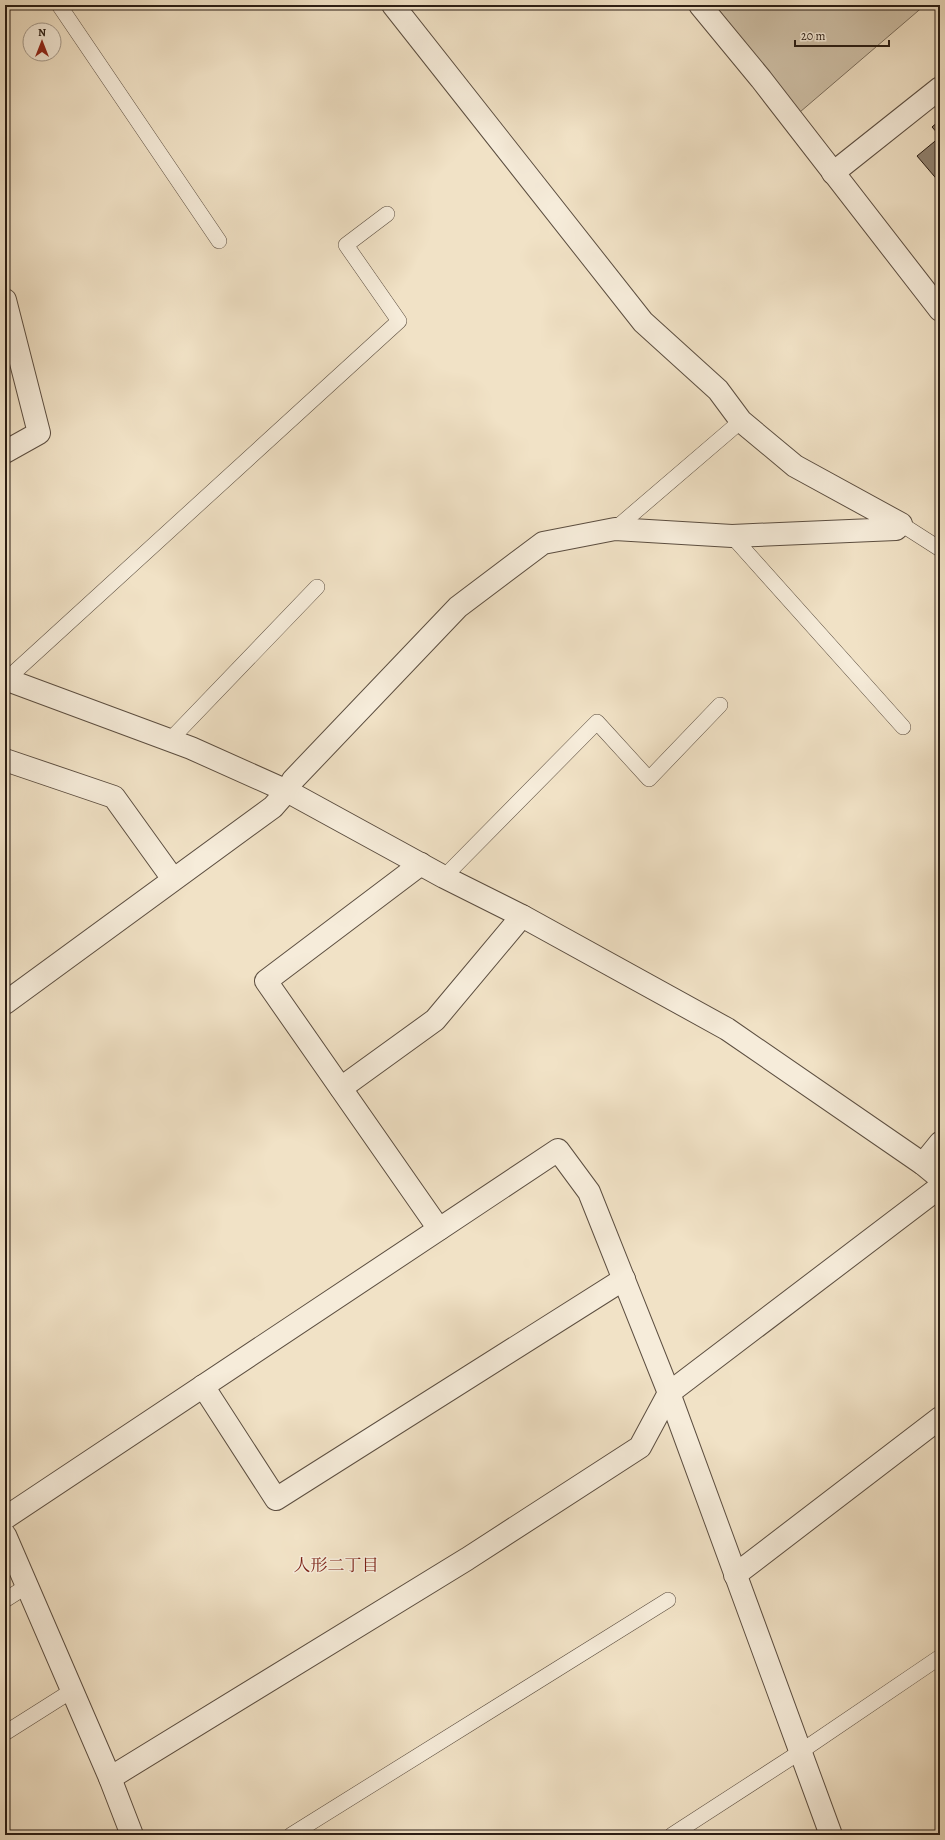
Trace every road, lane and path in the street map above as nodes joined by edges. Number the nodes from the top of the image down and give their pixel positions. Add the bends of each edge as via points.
1 (59, 5) edge
2 (393, 5) edge
3 (700, 5) edge
4 (940, 88) edge
5 (833, 172) junction
6 (387, 214) dead end
7 (219, 241) dead end
8 (5, 304) edge
9 (940, 310) edge
10 (740, 421) junction
11 (5, 452) edge
12 (901, 524) junction
13 (615, 529) junction
14 (732, 536) junction
15 (940, 548) edge
16 (317, 588) dead end
17 (6, 679) edge
18 (720, 705) dead end
19 (903, 727) dead end
20 (170, 740) junction
21 (5, 760) edge
22 (287, 791) junction
23 (421, 864) junction
24 (444, 877) junction
25 (173, 879) junction
26 (522, 916) junction
27 (5, 1003) edge
28 (341, 1088) junction
29 (940, 1143) edge
30 (923, 1164) junction
31 (940, 1178) edge
32 (940, 1187) edge
33 (439, 1229) junction
34 (624, 1279) junction
35 (203, 1386) junction
36 (670, 1393) junction
37 (940, 1418) edge
38 (5, 1518) edge
39 (5, 1534) edge
40 (735, 1574) junction
41 (27, 1586) junction
42 (5, 1600) edge
43 (668, 1600) dead end
44 (940, 1657) edge
45 (73, 1690) junction
46 (5, 1733) edge
47 (800, 1752) junction
48 (110, 1778) junction
49 (132, 1835) edge
50 (291, 1835) edge
51 (672, 1835) edge
52 (831, 1835) edge

1 - 7 lane
2 - 10 street via 643,322 718,390
3 - 5 street
4 - 5 street
5 - 9 street
6 - 17 lane via 346,245 399,321
8 - 11 street via 39,433
10 - 12 street via 794,466
10 - 13 lane
12 - 14 street via 896,529
12 - 15 lane
13 - 14 street
13 - 22 street via 543,543 458,607 293,780
14 - 19 lane
16 - 20 lane
17 - 20 street
18 - 24 lane via 649,779 597,722
20 - 22 street
21 - 25 street via 114,796
22 - 23 street
22 - 25 street via 272,807
23 - 24 street
23 - 28 street via 266,982
24 - 26 street
25 - 27 street
26 - 28 street via 436,1020
26 - 30 street via 727,1029
28 - 33 street
29 - 30 street
30 - 31 street
32 - 36 street
33 - 34 street via 558,1150 590,1192
33 - 35 street
34 - 35 street via 276,1499
34 - 36 street
35 - 38 street
36 - 40 street
36 - 48 street via 640,1447 460,1563
37 - 40 street
39 - 41 street
40 - 47 street
41 - 42 lane
41 - 45 street
43 - 50 lane
44 - 47 lane
45 - 46 lane
45 - 48 street
47 - 51 lane
47 - 52 street
48 - 49 street

